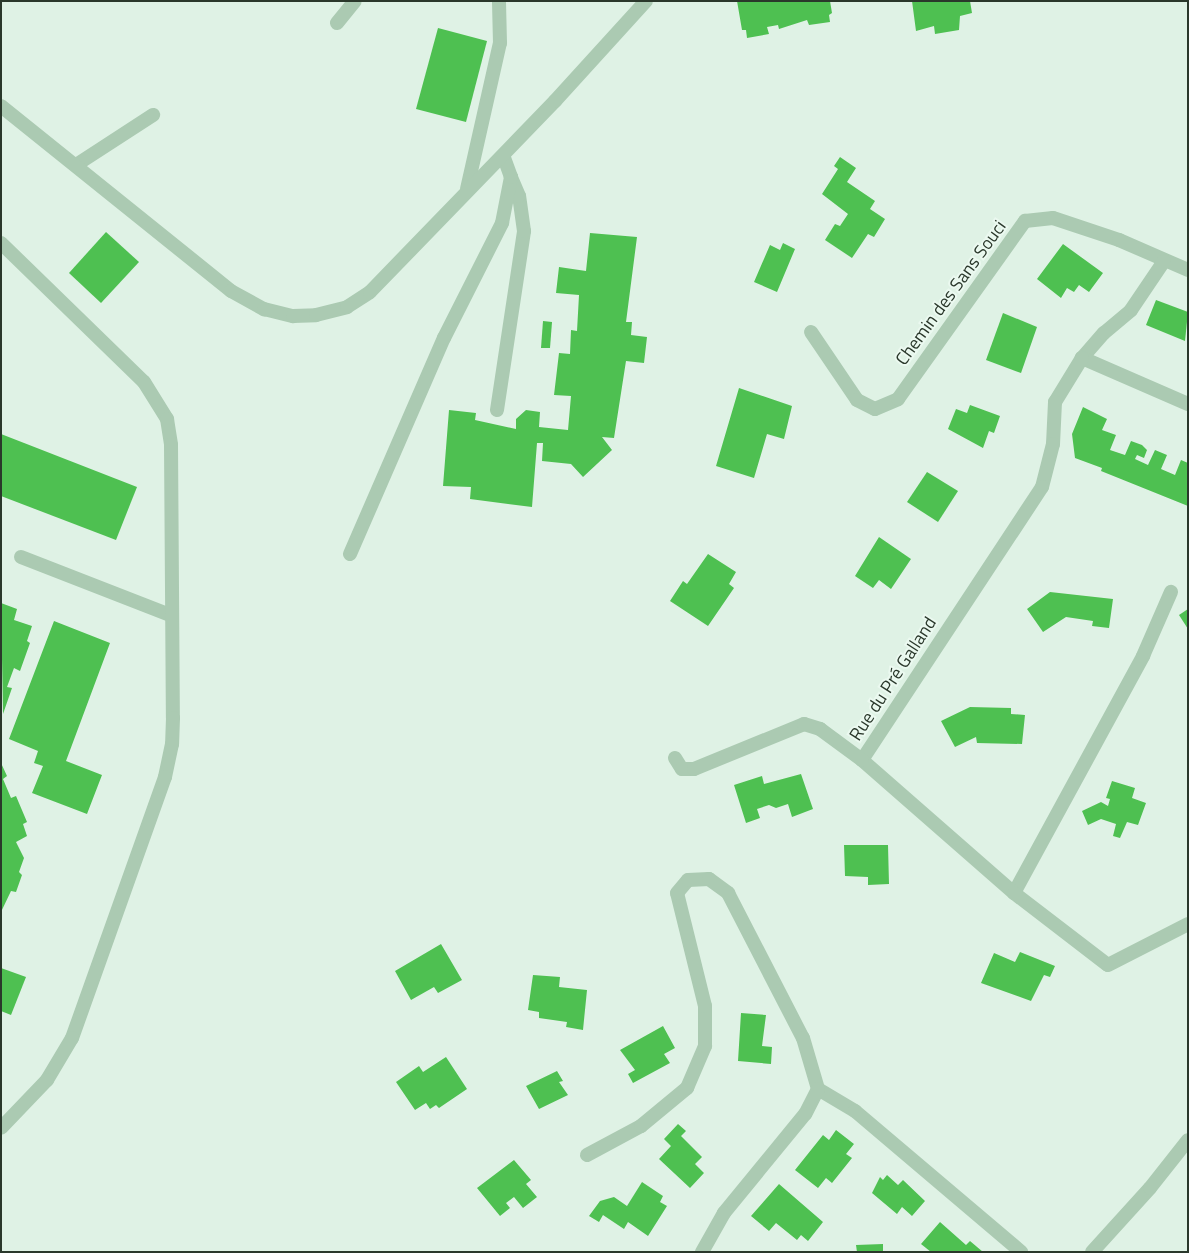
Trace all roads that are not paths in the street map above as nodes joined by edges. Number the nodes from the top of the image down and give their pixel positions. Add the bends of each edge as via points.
1 (355, 1) edge
2 (499, 1) edge
3 (646, 1) edge
4 (337, 23) dead end
5 (1, 106) edge
6 (153, 115) dead end
7 (503, 155) junction
8 (76, 165) junction
9 (511, 177) junction
10 (467, 189) junction
11 (1, 243) edge
12 (1164, 261) junction
13 (1188, 270) edge
14 (811, 332) dead end
15 (1082, 358) junction
16 (1188, 404) edge
17 (497, 410) dead end
18 (350, 554) dead end
19 (21, 557) dead end
20 (1170, 592) dead end
21 (172, 616) junction
22 (675, 758) dead end
23 (862, 760) junction
24 (1014, 893) junction
25 (1188, 924) edge
26 (818, 1089) junction
27 (1, 1128) edge
28 (1188, 1140) edge
29 (588, 1156) dead end
30 (702, 1252) edge
31 (1021, 1252) edge
32 (1092, 1252) edge

1 - 4 street
2 - 10 street via 500,43
3 - 7 street
5 - 8 street
6 - 8 street
7 - 9 street
7 - 10 street
8 - 10 street via 231,291 264,309 294,316 316,315 358,302
9 - 17 street via 519,196 524,231
9 - 18 street via 502,223 444,338
11 - 21 street via 144,382 167,419 171,445
12 - 13 street, Chemin des Sans Souci
12 - 14 street, Chemin des Sans Souci via 1119,240 1052,218 1025,221 898,399 875,409 857,400
12 - 15 street, Rue du Pré Galland via 1131,310
15 - 16 street
15 - 23 street, Rue du Pré Galland via 1055,402 1053,444 1042,487
19 - 21 street
20 - 24 street via 1143,656
21 - 27 street via 172,744 165,777 72,1038 47,1080
22 - 23 street via 682,769 694,769 804,724 820,729
23 - 24 street, Rue du Pré Galland
24 - 25 street, Rue du Pré Galland via 1108,965
26 - 29 street via 803,1038 728,893 709,879 688,880 677,893 706,1006 705,1046 687,1088 641,1126
26 - 30 street via 805,1114 724,1212
26 - 31 street via 855,1110
28 - 32 street

